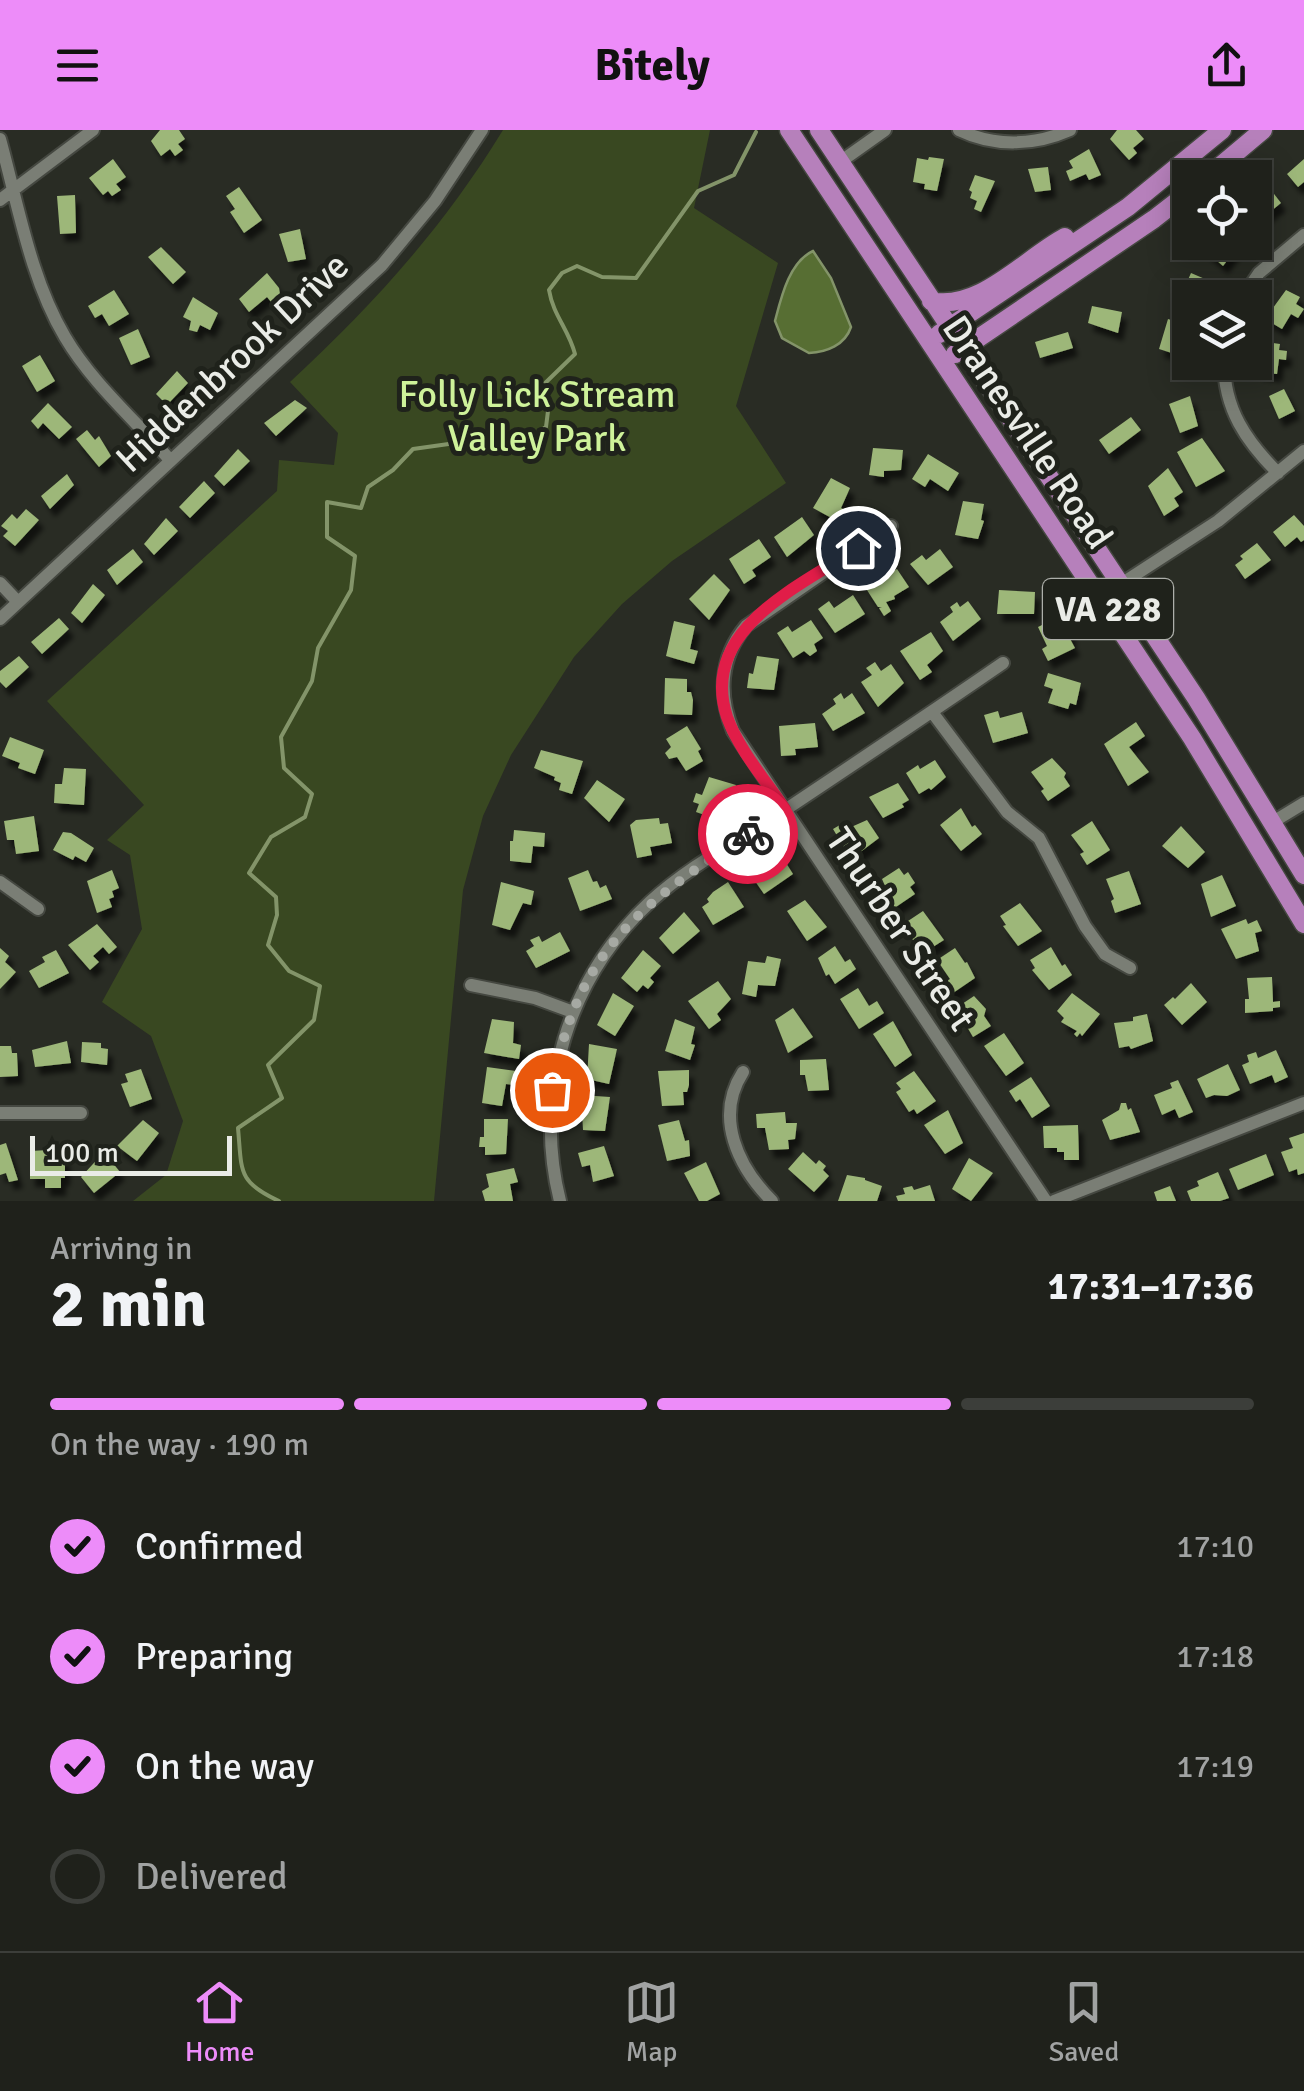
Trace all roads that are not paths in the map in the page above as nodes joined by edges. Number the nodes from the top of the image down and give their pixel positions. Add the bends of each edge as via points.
1 (93, 130) edge
2 (482, 130) edge
3 (789, 130) edge
4 (819, 130) edge
5 (884, 130) edge
6 (958, 130) edge
7 (1070, 130) edge
8 (1222, 130) edge
9 (1263, 130) edge
10 (0, 139) edge
11 (1227, 160) edge
12 (840, 162) junction
13 (1157, 186) junction
14 (14, 190) junction
15 (0, 200) edge
16 (1172, 205) edge
17 (1304, 235) edge
18 (1255, 280) edge
19 (930, 300) junction
20 (948, 328) junction
21 (928, 342) junction
22 (962, 349) junction
23 (942, 362) junction
24 (1225, 380) edge
25 (1304, 451) edge
26 (170, 460) junction
27 (1278, 473) junction
28 (891, 526) dead end
29 (0, 583) edge
30 (1122, 584) junction
31 (18, 602) junction
32 (0, 619) edge
33 (1003, 663) dead end
34 (932, 712) junction
35 (1304, 803) edge
36 (785, 809) junction
37 (1273, 822) junction
38 (1304, 875) edge
39 (0, 882) edge
40 (38, 909) dead end
41 (1304, 924) edge
42 (1130, 968) dead end
43 (472, 985) dead end
44 (573, 1012) junction
45 (743, 1072) dead end
46 (1304, 1103) edge
47 (81, 1112) dead end
48 (0, 1113) edge
49 (560, 1201) edge
50 (772, 1201) edge
51 (1046, 1201) edge
52 (1054, 1201) edge

1 - 14 street
2 - 26 street, Hiddenbrook Drive via 382,264
3 - 21 main road, Dranesville Road / VA 228
4 - 12 main road, Dranesville Road / VA 228
5 - 12 street
6 - 7 street via 1021,143
8 - 13 main road
9 - 11 main road
10 - 14 street
12 - 19 main road, Dranesville Road / VA 228
13 - 19 main road via 976,295
13 - 20 main road
14 - 15 street
14 - 26 street via 38,276 66,338
16 - 22 main road
17 - 18 street
19 - 20 main road, Dranesville Road / VA 228
20 - 21 main road
20 - 22 main road, Dranesville Road / VA 228
21 - 23 main road, Dranesville Road / VA 228
22 - 23 main road
22 - 30 main road, Dranesville Road / VA 228
23 - 41 main road, Dranesville Road / VA 228 via 1192,738
24 - 27 street via 1237,422
25 - 27 street
26 - 31 street, Hiddenbrook Drive
27 - 30 street
28 - 36 street, Thurber Street via 758,614 730,650 726,714
29 - 31 street
30 - 37 main road, Dranesville Road / VA 228
31 - 32 street, Hiddenbrook Drive
33 - 34 street
34 - 36 street
34 - 42 street via 1008,812 1038,838 1105,954
35 - 37 street
36 - 44 street via 649,903 606,952
36 - 51 street, Thurber Street
37 - 38 main road, Dranesville Road / VA 228
39 - 40 street
43 - 44 street
44 - 49 street via 552,1090
45 - 50 street via 730,1098 730,1129
46 - 52 street
47 - 48 street

